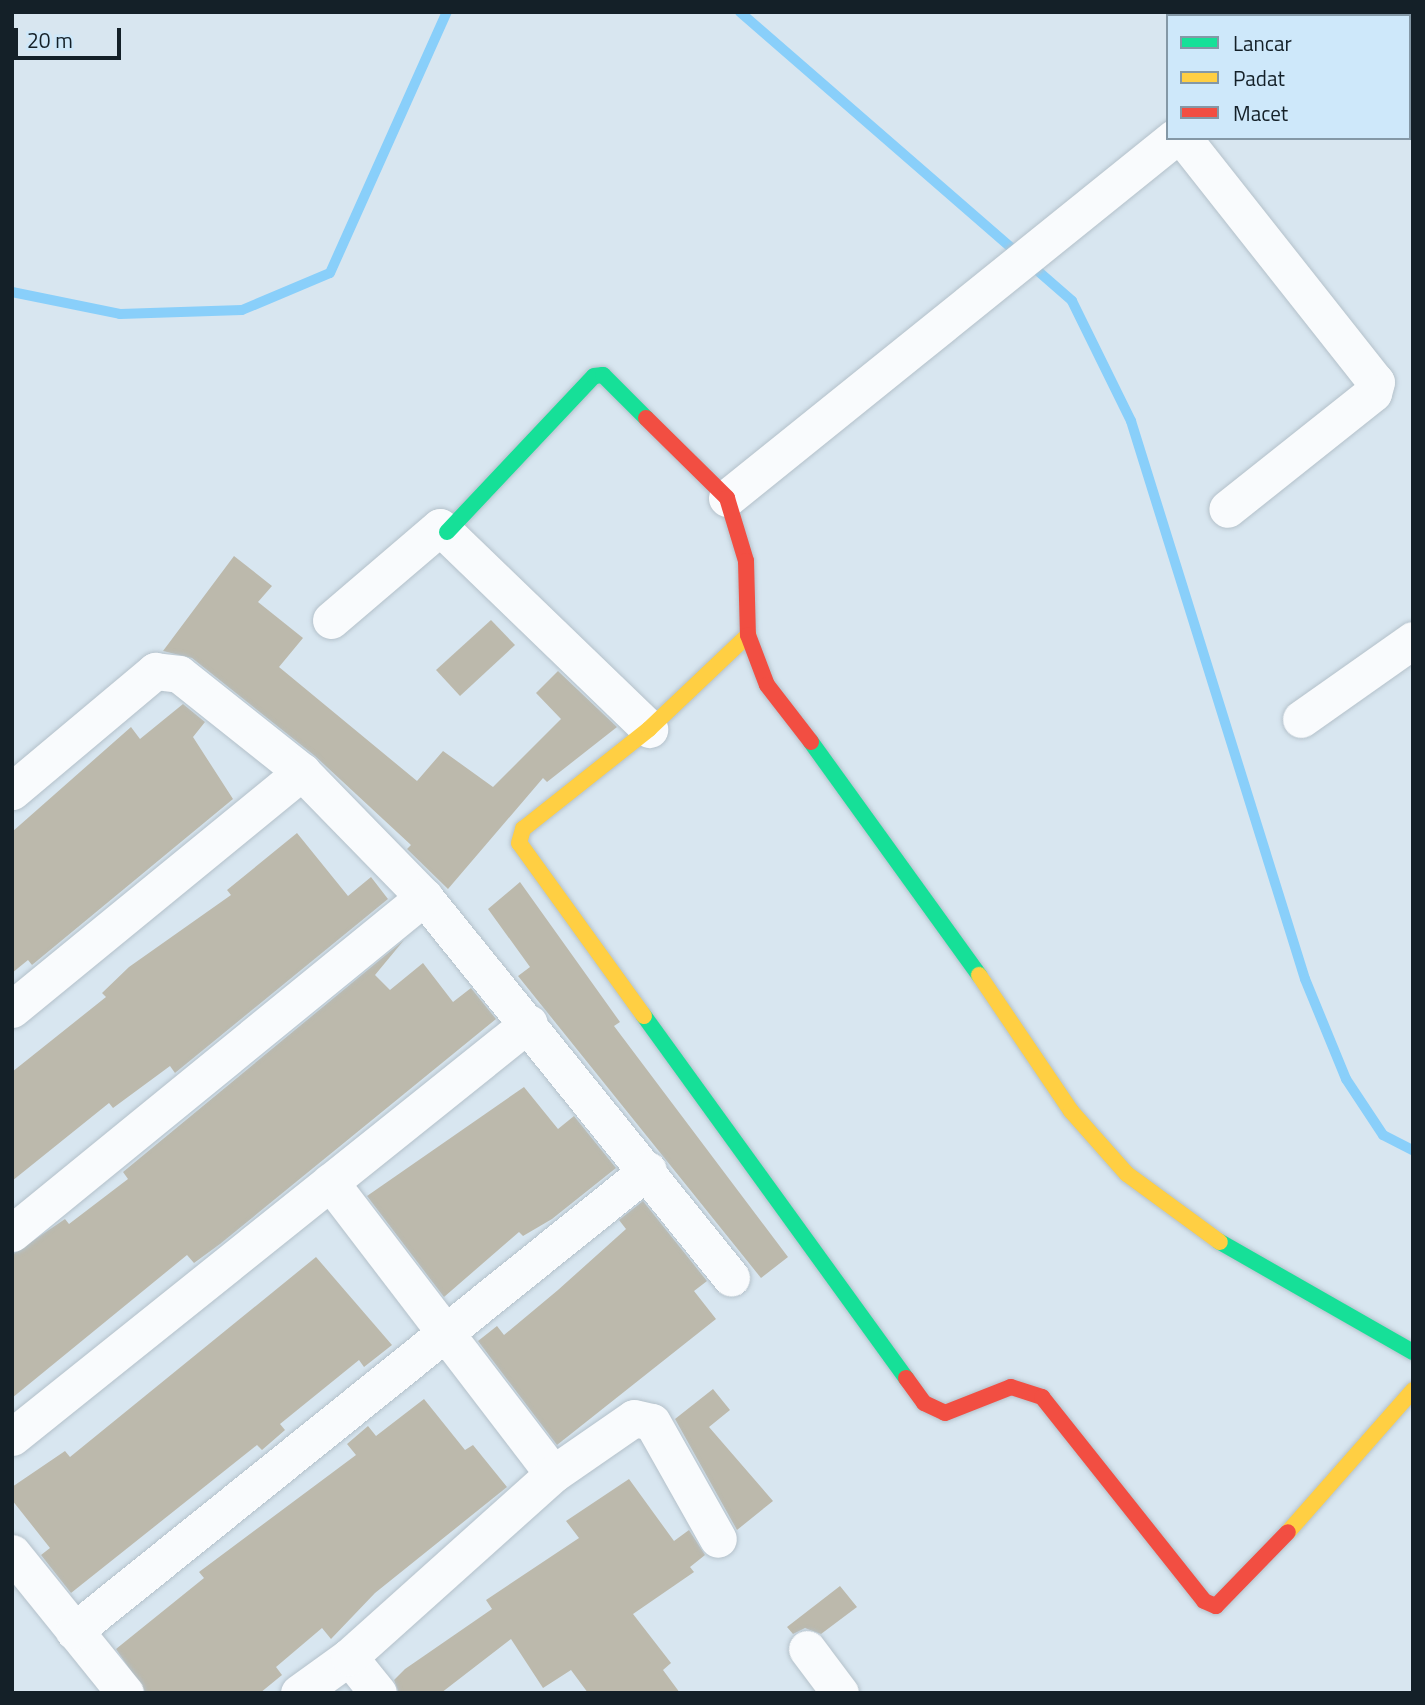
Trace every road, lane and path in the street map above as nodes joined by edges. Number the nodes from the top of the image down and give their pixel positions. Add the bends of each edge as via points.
1 (1172, 140) edge
2 (1185, 140) edge
3 (727, 498) junction
4 (1227, 509) dead end
5 (447, 532) junction
6 (331, 620) dead end
7 (748, 635) junction
8 (1413, 640) edge
9 (1301, 719) dead end
10 (649, 729) junction
11 (302, 772) junction
12 (12, 791) edge
13 (424, 897) junction
14 (12, 1009) edge
15 (529, 1023) junction
16 (648, 1170) junction
17 (330, 1182) junction
18 (12, 1233) edge
19 (731, 1277) dead end
20 (443, 1329) junction
21 (1413, 1352) edge
22 (1413, 1390) edge
23 (12, 1437) edge
24 (553, 1474) junction
25 (718, 1539) dead end
26 (18, 1573) edge
27 (74, 1631) junction
28 (807, 1649) dead end
29 (349, 1657) junction
30 (125, 1693) edge
31 (299, 1693) edge
32 (378, 1693) edge
33 (840, 1693) edge

1 - 3 street
2 - 4 street via 1376,382 1373,393
3 - 5 street via 599,373
3 - 7 street via 746,561
5 - 6 street via 431,529
5 - 10 street
7 - 10 street
7 - 21 street via 783,708 901,857 1072,1111 1127,1174 1208,1235
8 - 9 street
10 - 22 street via 523,829 523,856 933,1411 945,1413 1011,1387 1042,1397 1204,1601 1216,1606 1230,1598
11 - 12 street via 168,669 155,671
11 - 13 street
11 - 14 street
13 - 15 street
13 - 18 street
15 - 16 street
15 - 17 street
16 - 19 street
16 - 20 street
17 - 20 street
17 - 23 street
20 - 24 street
20 - 27 street
24 - 25 street via 645,1415
24 - 29 street
26 - 27 street
27 - 30 street
28 - 33 street
29 - 31 street
29 - 32 street

